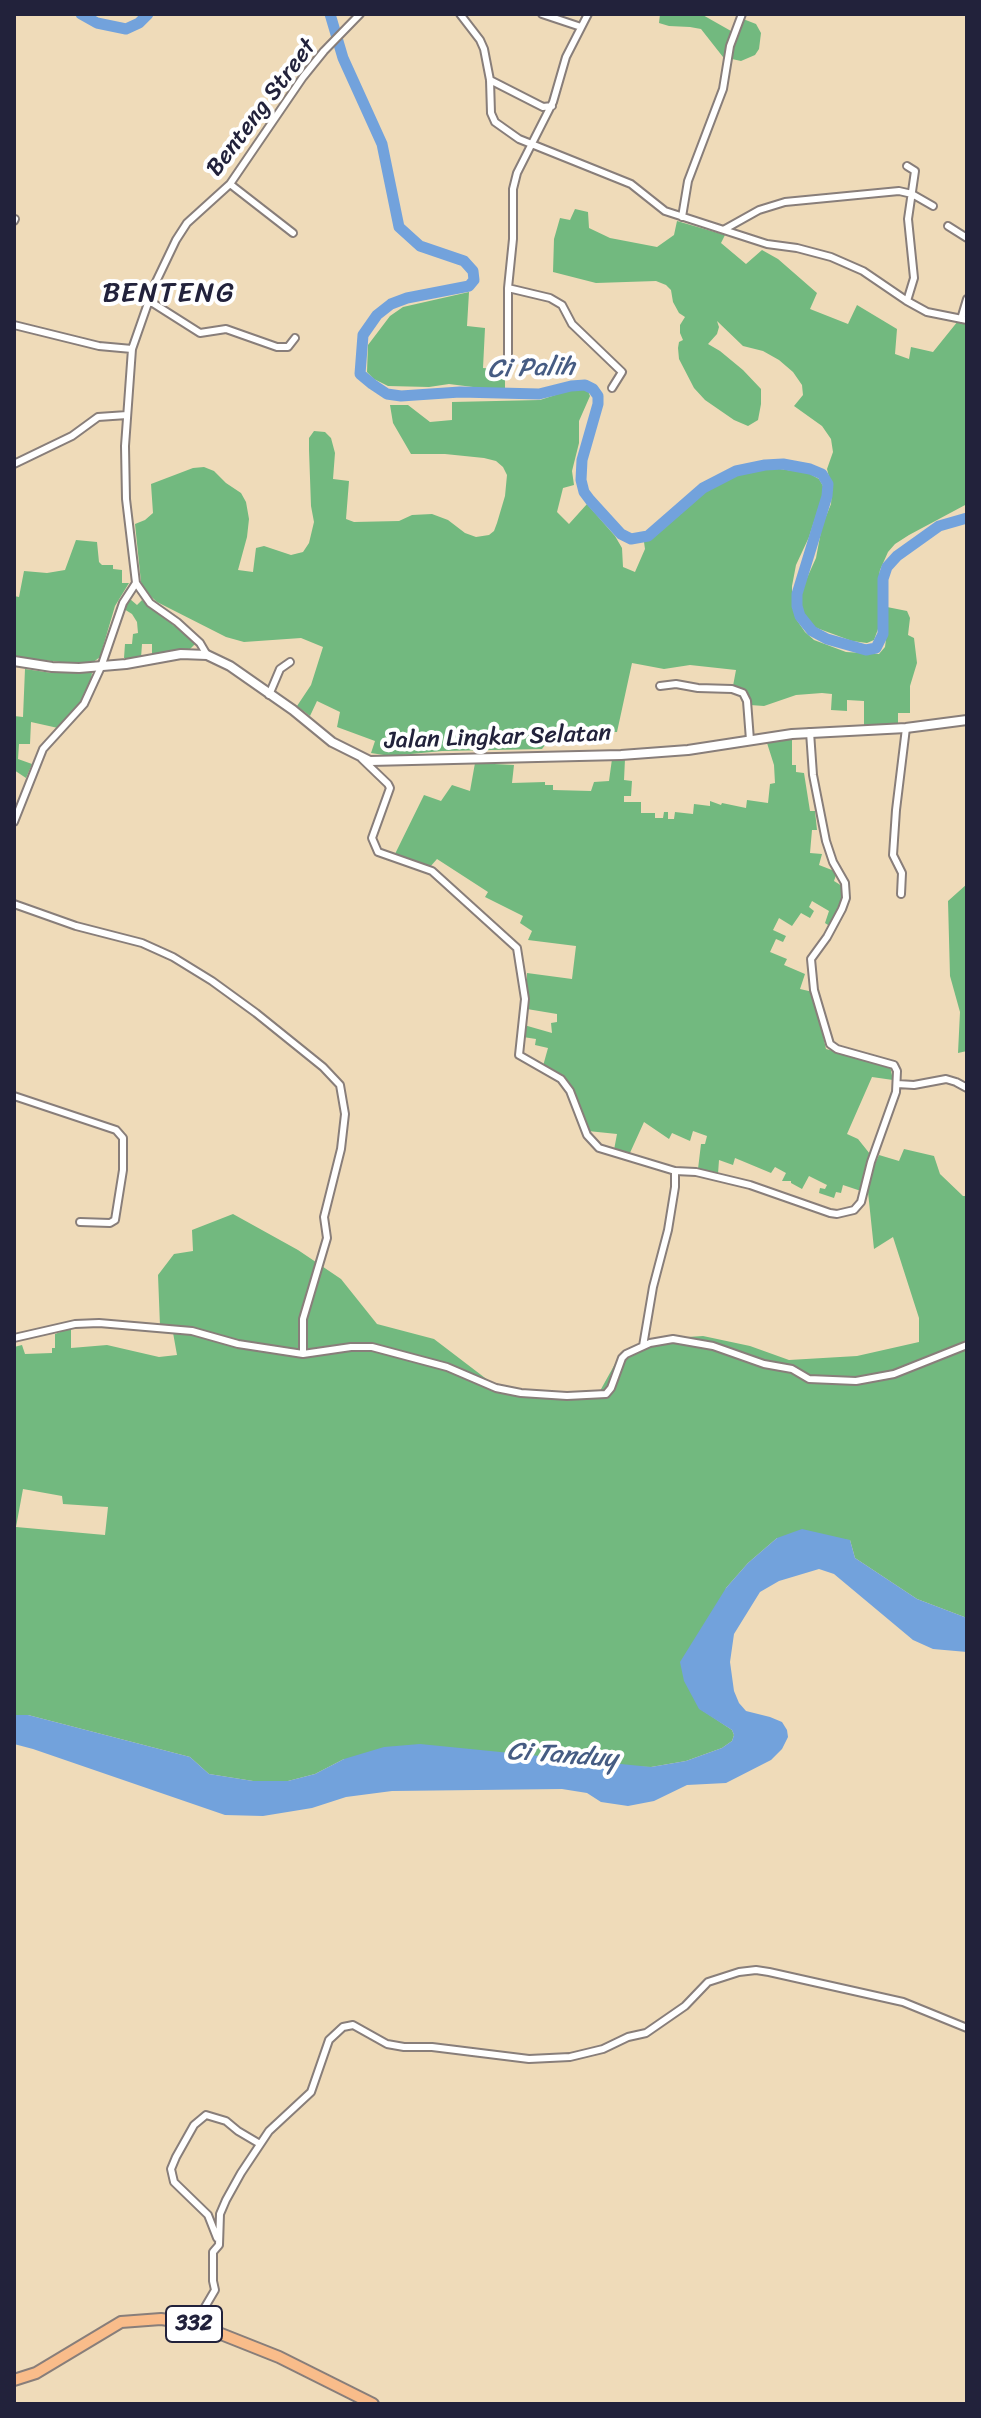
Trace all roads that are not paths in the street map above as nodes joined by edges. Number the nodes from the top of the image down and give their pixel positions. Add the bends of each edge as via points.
1 (360, 14) edge
2 (460, 14) edge
3 (542, 14) edge
4 (588, 14) edge
5 (742, 14) edge
6 (581, 27) junction
7 (490, 80) junction
8 (552, 106) junction
9 (531, 146) junction
10 (907, 166) dead end
11 (230, 184) junction
12 (912, 194) junction
13 (933, 206) dead end
14 (682, 217) junction
15 (948, 226) dead end
16 (725, 229) junction
17 (293, 233) dead end
18 (967, 238) edge
19 (508, 288) junction
20 (967, 299) edge
21 (148, 300) junction
22 (907, 301) junction
23 (964, 319) edge
24 (14, 325) edge
25 (295, 338) dead end
26 (132, 349) junction
27 (508, 361) dead end
28 (612, 388) dead end
29 (127, 415) junction
30 (14, 464) edge
31 (136, 583) junction
32 (207, 655) junction
33 (14, 661) edge
34 (290, 662) dead end
35 (101, 667) junction
36 (660, 686) dead end
37 (269, 695) junction
38 (967, 720) edge
39 (906, 728) junction
40 (810, 732) junction
41 (750, 740) junction
42 (362, 759) junction
43 (14, 822) edge
44 (901, 894) dead end
45 (14, 904) edge
46 (897, 1084) junction
47 (967, 1088) edge
48 (14, 1096) edge
49 (675, 1171) junction
50 (80, 1222) dead end
51 (14, 1338) edge
52 (967, 1345) edge
53 (643, 1346) junction
54 (303, 1354) junction
55 (967, 2028) edge
56 (260, 2144) junction
57 (219, 2245) junction
58 (195, 2324) junction
59 (14, 2380) edge
60 (373, 2404) edge

1 - 11 street, Benteng Street via 291,93
2 - 7 street via 480,40
3 - 6 street
4 - 6 street
5 - 14 street via 723,89 688,181
6 - 8 street
7 - 8 street via 543,107
7 - 9 street via 495,122
8 - 9 street
9 - 14 street via 631,184 665,211
9 - 19 street via 513,189
10 - 12 street via 915,171
11 - 17 street
11 - 21 street, Benteng Street via 187,223
12 - 13 street
12 - 16 street via 769,205
12 - 22 street via 908,219 914,278
14 - 16 street
15 - 18 street
16 - 22 street via 850,264
19 - 27 street
19 - 28 street via 562,305 572,324 622,372
20 - 23 street
21 - 25 street via 200,333 226,329 277,347 288,347
21 - 26 street, Benteng Street
22 - 23 street via 927,312
24 - 26 street
26 - 29 street, Benteng Street
29 - 30 street via 98,417
29 - 31 street, Benteng Street via 126,487
31 - 32 street via 150,603 188,632
31 - 35 street via 123,603
32 - 35 street
32 - 37 street, Jalan Lingkar Selatan
33 - 35 street
34 - 37 street via 280,669
35 - 43 street via 84,704 43,749
36 - 41 street via 743,693
37 - 42 street, Jalan Lingkar Selatan
38 - 39 street, Jalan Lingkar Selatan
39 - 40 street, Jalan Lingkar Selatan
39 - 44 street via 893,855 902,873
40 - 41 street, Jalan Lingkar Selatan
40 - 46 street via 826,841 845,883 846,898 811,959 814,990 830,1044 891,1063
41 - 42 street, Jalan Lingkar Selatan via 621,755
42 - 49 street via 390,788 372,838 378,852 432,871 517,948 525,999 519,1055 561,1079 587,1135 599,1148
45 - 54 street via 173,957 256,1013 340,1085 345,1114 341,1149 324,1217 327,1238 303,1319
46 - 47 street via 946,1079
46 - 49 street via 861,1202 854,1210 830,1213 750,1185
48 - 50 street via 122,1136 115,1220
49 - 53 street
51 - 54 street via 99,1323 192,1331
52 - 53 street via 894,1374 856,1381 809,1379 792,1369 683,1340
53 - 54 street via 622,1358 606,1394 587,1396 496,1388 447,1367 372,1347
55 - 56 street via 903,2002 756,1970 708,1982 646,2033 570,2057 529,2059 404,2047 347,2025 329,2040 311,2092
56 - 57 street via 220,2214
56 - 57 street via 226,2121 206,2115 194,2125 173,2164 174,2182 208,2215
57 - 58 street via 213,2252 215,2290
58 - 59 main road, 332 via 161,2319 121,2322 36,2373
58 - 60 main road, 332 via 279,2357

